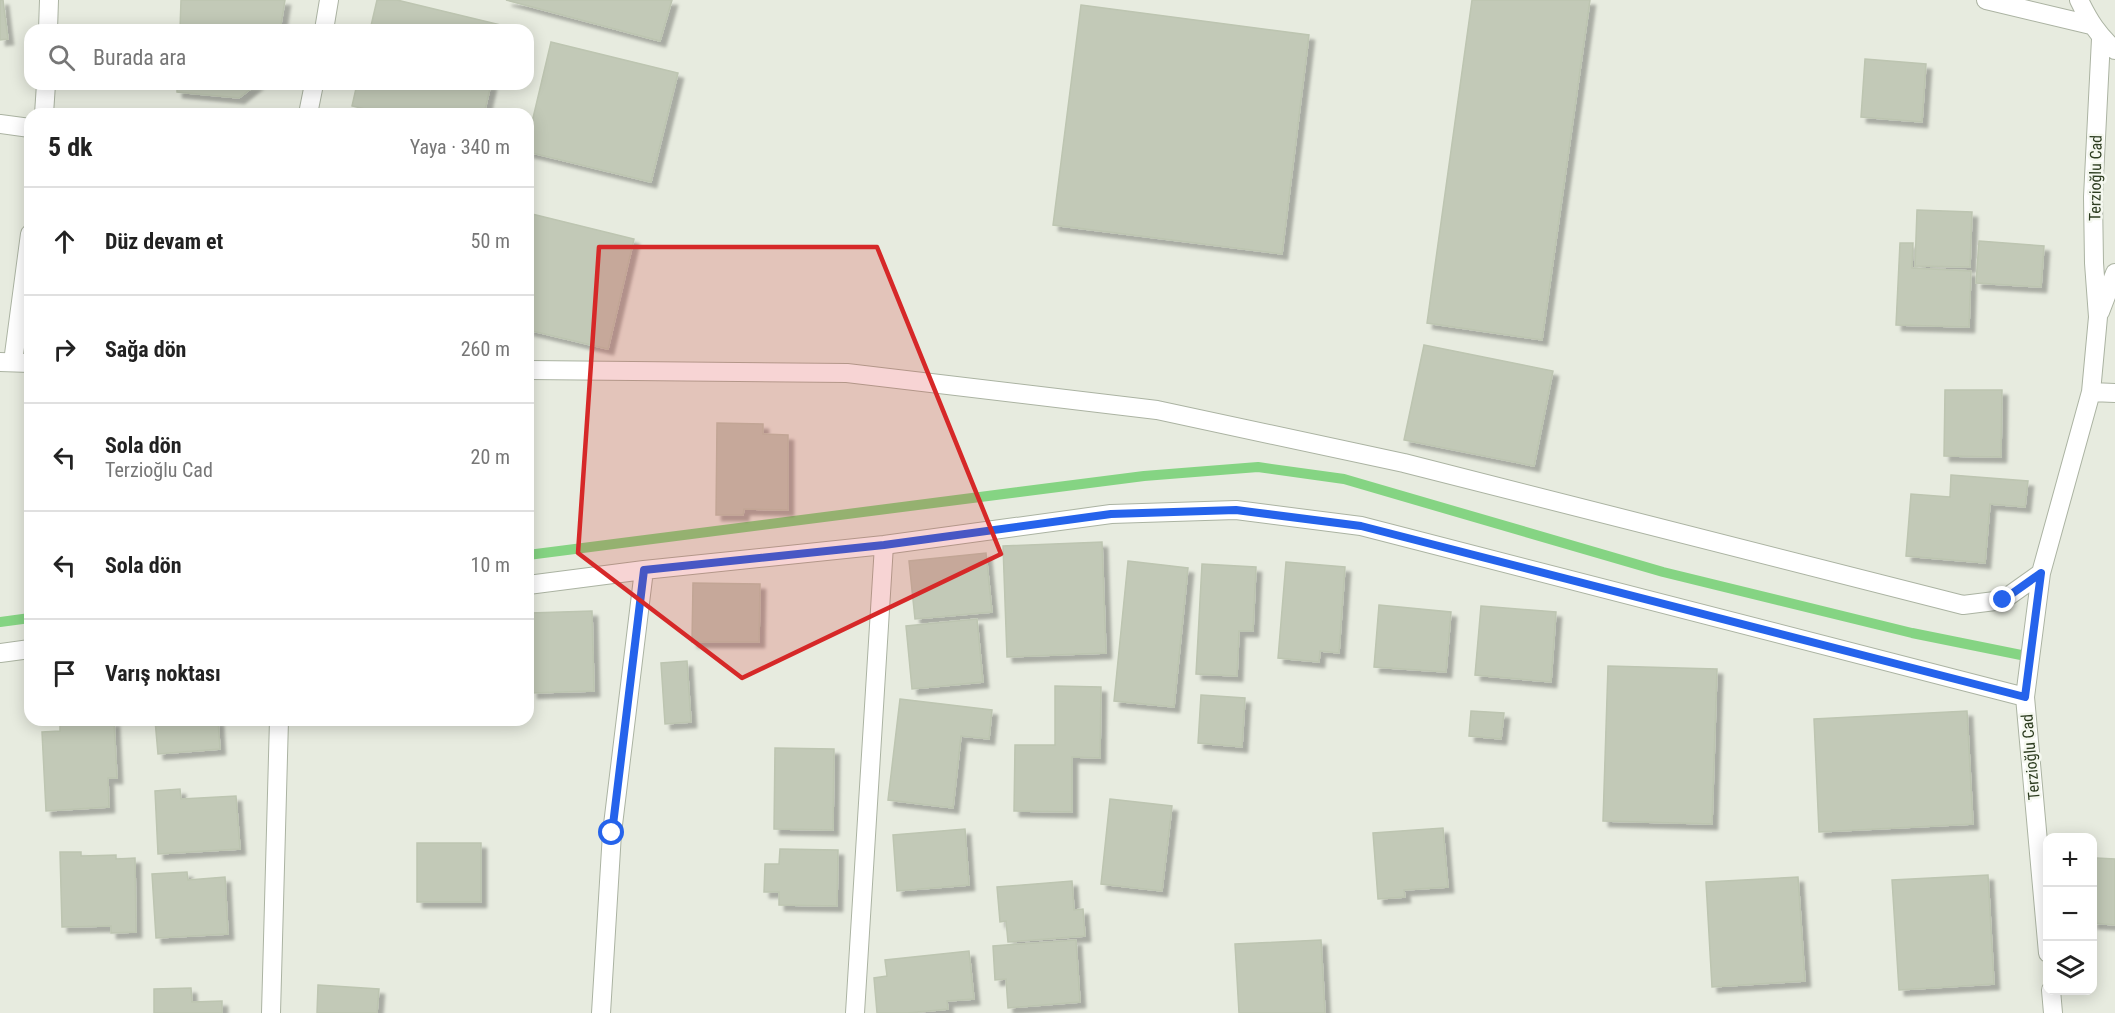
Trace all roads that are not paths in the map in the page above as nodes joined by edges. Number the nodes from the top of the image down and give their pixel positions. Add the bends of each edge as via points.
1 (49, 0) edge
2 (329, 0) edge
3 (1986, 0) edge
4 (2079, 0) edge
5 (48, 24) edge
6 (325, 24) edge
7 (2102, 38) edge
8 (46, 90) edge
9 (313, 90) edge
10 (45, 108) edge
11 (309, 108) edge
12 (0, 124) edge
13 (24, 127) edge
14 (2115, 273) edge
15 (24, 282) edge
16 (2098, 316) junction
17 (14, 362) edge
18 (534, 370) edge
19 (2091, 392) junction
20 (2115, 393) edge
21 (884, 545) junction
22 (644, 570) junction
23 (2041, 573) junction
24 (534, 584) edge
25 (24, 650) edge
26 (0, 653) edge
27 (2025, 697) junction
28 (279, 726) edge
29 (2047, 941) edge
30 (2051, 995) edge
31 (271, 1013) edge
32 (601, 1013) edge
33 (855, 1013) edge
34 (2053, 1013) edge

1 - 5 street
2 - 6 street
3 - 7 street
4 - 7 street
7 - 16 street, Terzioğlu Cad via 2093,197
8 - 10 street
9 - 11 street
12 - 13 street
14 - 16 street, Terzioğlu Cad
15 - 17 street
16 - 19 street, Terzioğlu Cad
18 - 23 street via 847,373 1157,411 1404,464 1963,605 2003,600
19 - 20 street
19 - 23 street, Terzioğlu Cad
21 - 22 street
21 - 27 street via 1111,514 1236,510 1361,526
21 - 33 street
22 - 24 street
22 - 32 street via 612,833
23 - 27 street, Terzioğlu Cad
25 - 26 street
27 - 29 street, Terzioğlu Cad
28 - 31 street
30 - 34 street

